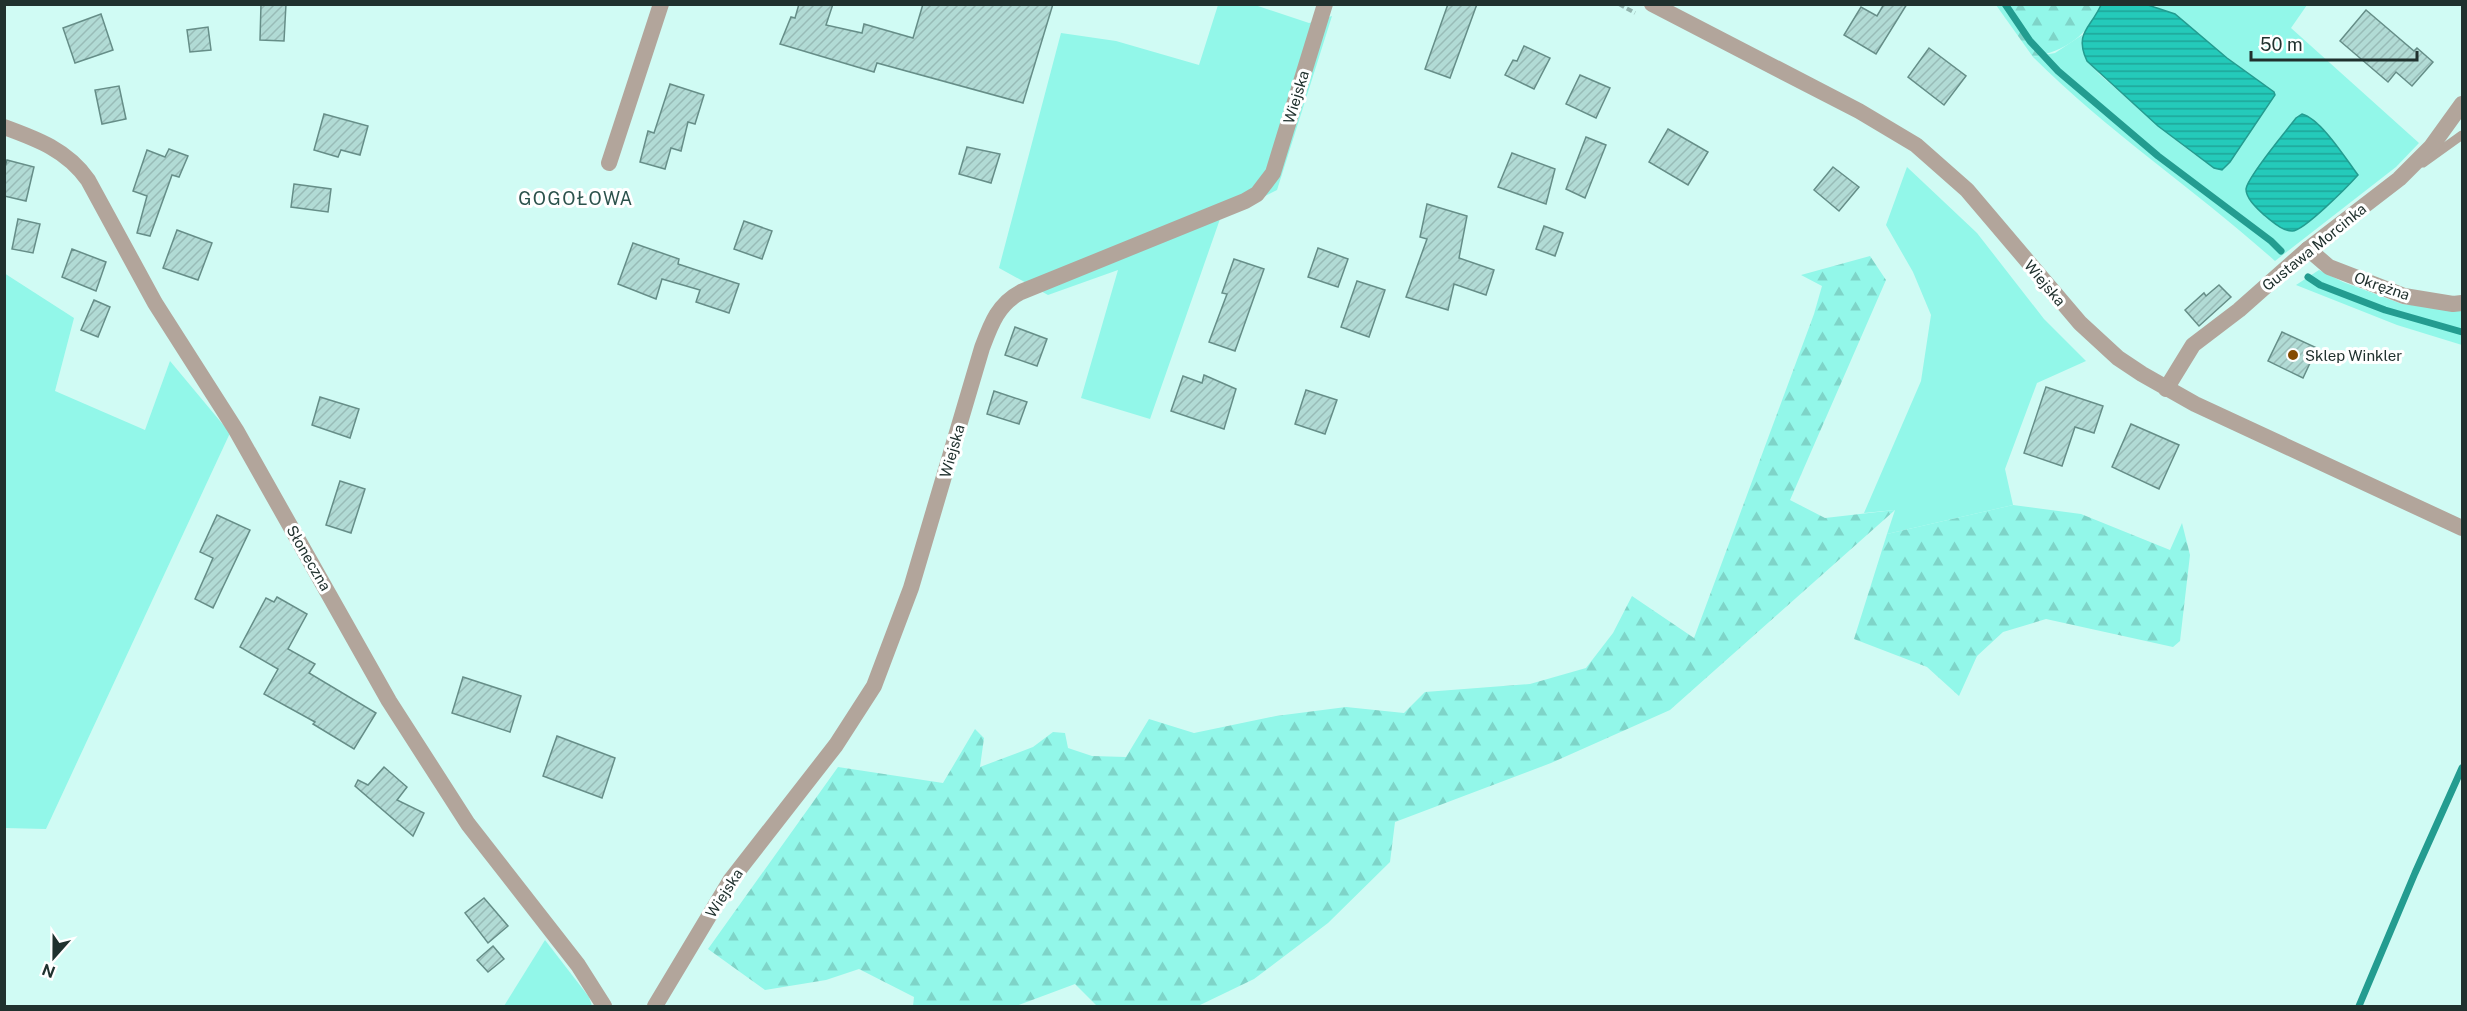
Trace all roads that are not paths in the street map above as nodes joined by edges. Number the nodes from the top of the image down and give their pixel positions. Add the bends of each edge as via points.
1 (661, 4) edge
2 (1325, 4) edge
3 (1652, 4) edge
4 (2463, 104) edge
5 (4, 127) edge
6 (2463, 135) edge
7 (609, 163) dead end
8 (2408, 170) junction
9 (2308, 249) junction
10 (2463, 303) edge
11 (2166, 389) junction
12 (2463, 528) edge
13 (604, 1006) edge
14 (655, 1006) edge

1 - 7 street
2 - 14 street, Wiejska via 1273,173 1257,194 1021,292 998,311 982,348 910,588 874,686 836,745 730,880
3 - 11 street, Wiejska via 1859,111 1916,145 1966,190 2079,323 2118,358
4 - 8 street, Gustawa Morcinka
5 - 13 street, Słoneczna via 54,148 88,180 155,303 236,430 389,701 468,824 578,965
6 - 8 lane
8 - 9 street, Gustawa Morcinka
9 - 10 street, Okrężna via 2329,267 2404,296
9 - 11 street, Gustawa Morcinka via 2193,345
11 - 12 street, Wiejska

